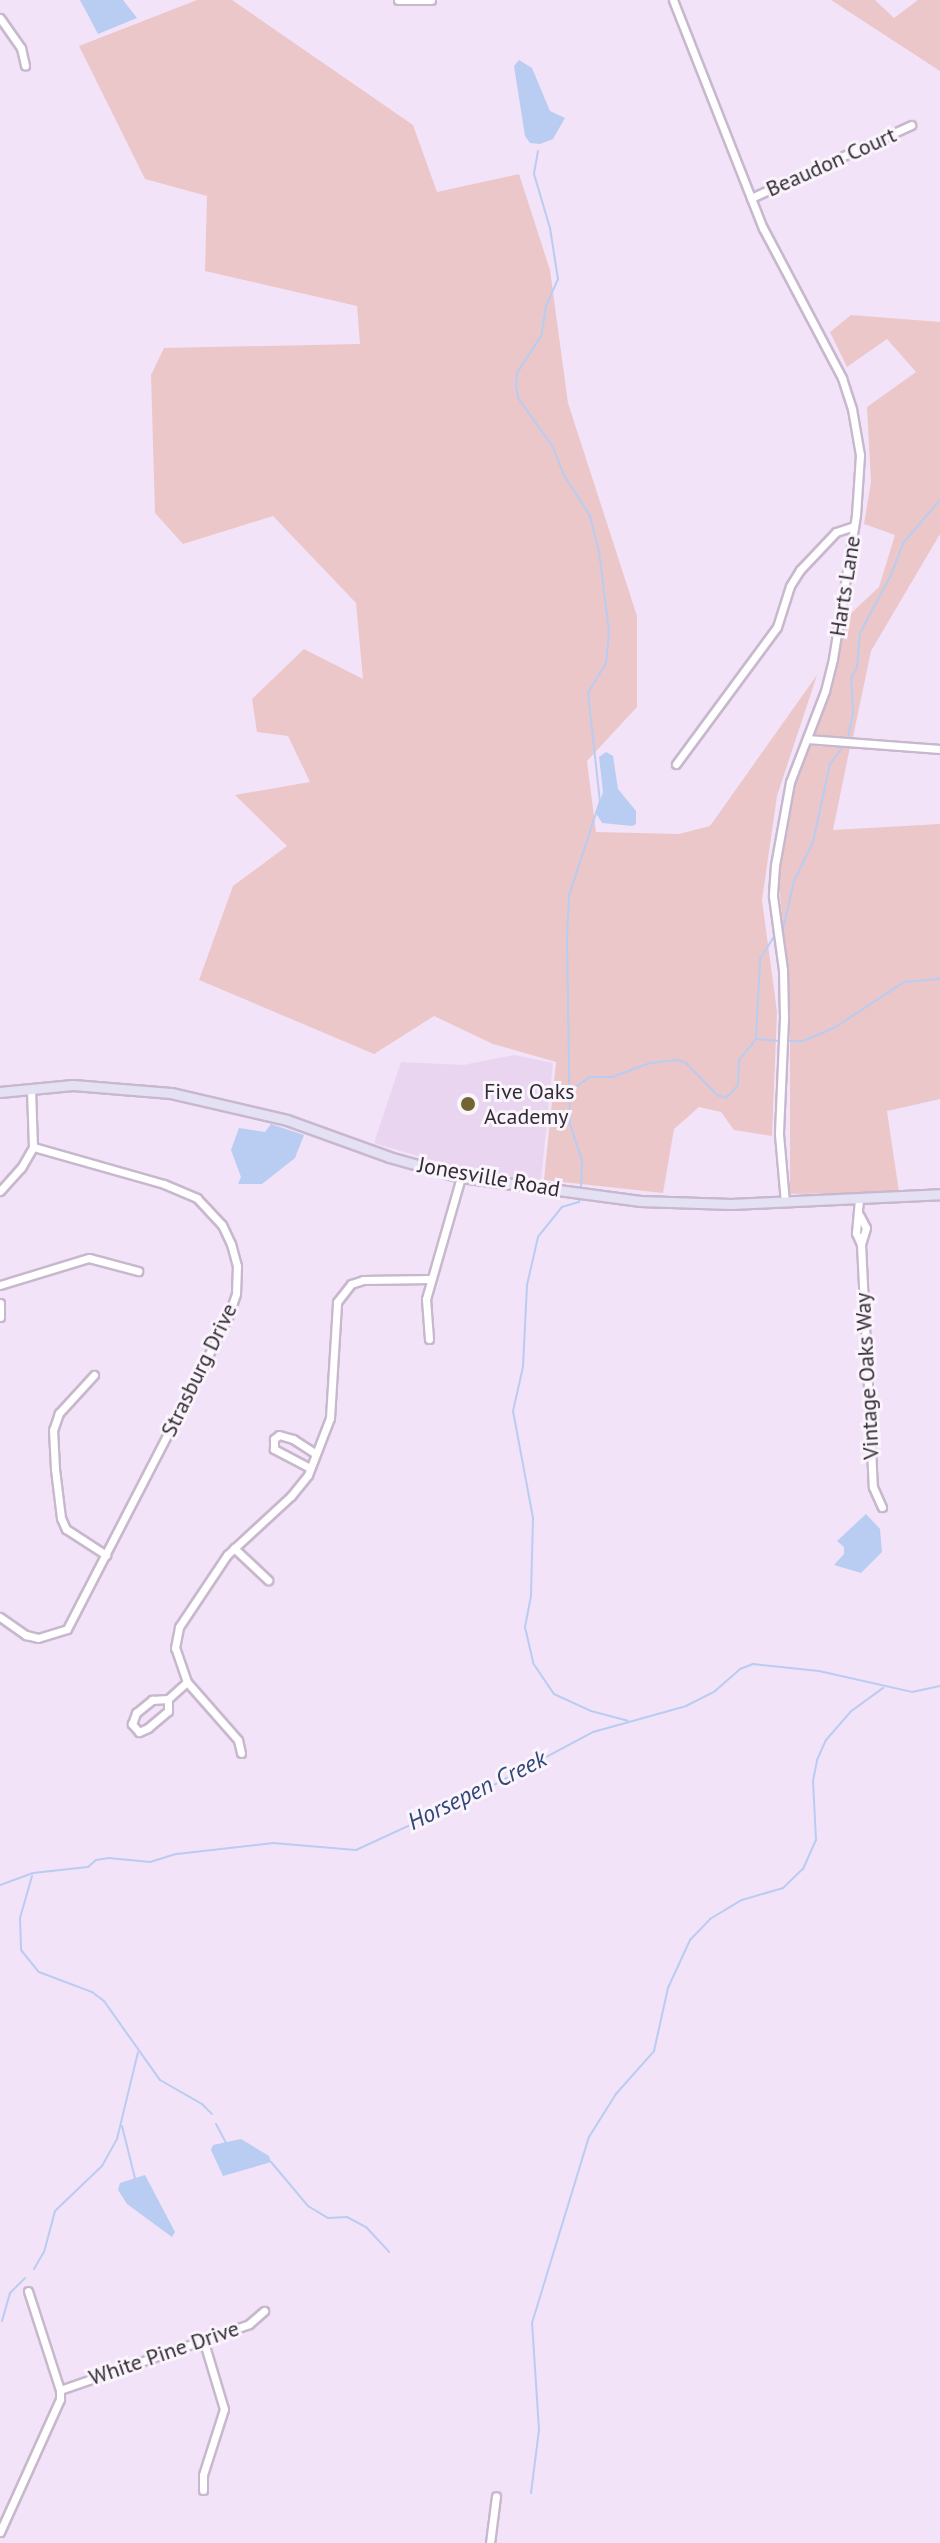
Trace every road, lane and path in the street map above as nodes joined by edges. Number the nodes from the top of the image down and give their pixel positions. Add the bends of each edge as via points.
1 (398, 0) edge
2 (431, 0) edge
3 (673, 0) edge
4 (0, 18) edge
5 (25, 66) dead end
6 (911, 125) dead end
7 (751, 198) junction
8 (854, 526) junction
9 (807, 739) junction
10 (940, 749) edge
11 (676, 764) dead end
12 (31, 1089) junction
13 (0, 1092) edge
14 (33, 1147) junction
15 (461, 1177) junction
16 (0, 1191) edge
17 (940, 1194) edge
18 (859, 1199) junction
19 (785, 1202) junction
20 (138, 1271) dead end
21 (431, 1279) junction
22 (0, 1285) edge
23 (0, 1303) edge
24 (0, 1317) edge
25 (429, 1339) dead end
26 (94, 1375) dead end
27 (316, 1454) junction
28 (310, 1468) junction
29 (882, 1507) dead end
30 (234, 1548) junction
31 (106, 1555) junction
32 (268, 1580) dead end
33 (0, 1617) edge
34 (187, 1682) junction
35 (168, 1699) junction
36 (241, 1753) dead end
37 (28, 2291) dead end
38 (264, 2311) dead end
39 (203, 2339) junction
40 (60, 2390) junction
41 (203, 2490) dead end
42 (496, 2496) dead end
43 (0, 2532) edge
44 (490, 2543) edge

1 - 2 street
3 - 7 street, Harts Lane
4 - 5 street via 21,48
6 - 7 street, Beaudon Court
7 - 8 street, Harts Lane via 849,396 860,455
8 - 9 street, Harts Lane via 833,659
8 - 11 street via 836,532 800,570 777,627
9 - 10 street
9 - 19 street, Harts Lane via 785,801 773,884 783,970 779,1134
12 - 13 street, Jonesville Road
12 - 14 street
12 - 15 street, Jonesville Road via 103,1085 201,1099 287,1120
14 - 16 street
14 - 31 street, Strasburg Drive via 197,1198 222,1225 237,1266 228,1317
15 - 19 street, Jonesville Road via 684,1204
15 - 21 street
17 - 18 street, Jonesville Road
18 - 19 street, Jonesville Road
18 - 29 street, Vintage Oaks Way via 856,1233 861,1244 873,1487
20 - 22 street via 89,1258
21 - 25 street via 425,1311
21 - 27 street via 363,1280 351,1284 337,1302 330,1418
23 - 24 street
26 - 31 street via 59,1413 53,1430 55,1469 66,1529
27 - 28 street
27 - 28 street via 293,1439 274,1439 274,1449
28 - 30 street via 291,1496
30 - 32 street
30 - 34 street via 179,1627 175,1648
31 - 33 street, Strasburg Drive via 77,1613 60,1633 26,1635
34 - 35 street
34 - 36 street via 238,1740
35 - 35 street via 152,1700 136,1713 132,1724 139,1732 168,1711
37 - 40 street
38 - 39 street, White Pine Drive via 249,2324
39 - 40 street, White Pine Drive
39 - 41 street via 224,2409
40 - 43 street via 53,2420
42 - 44 street

